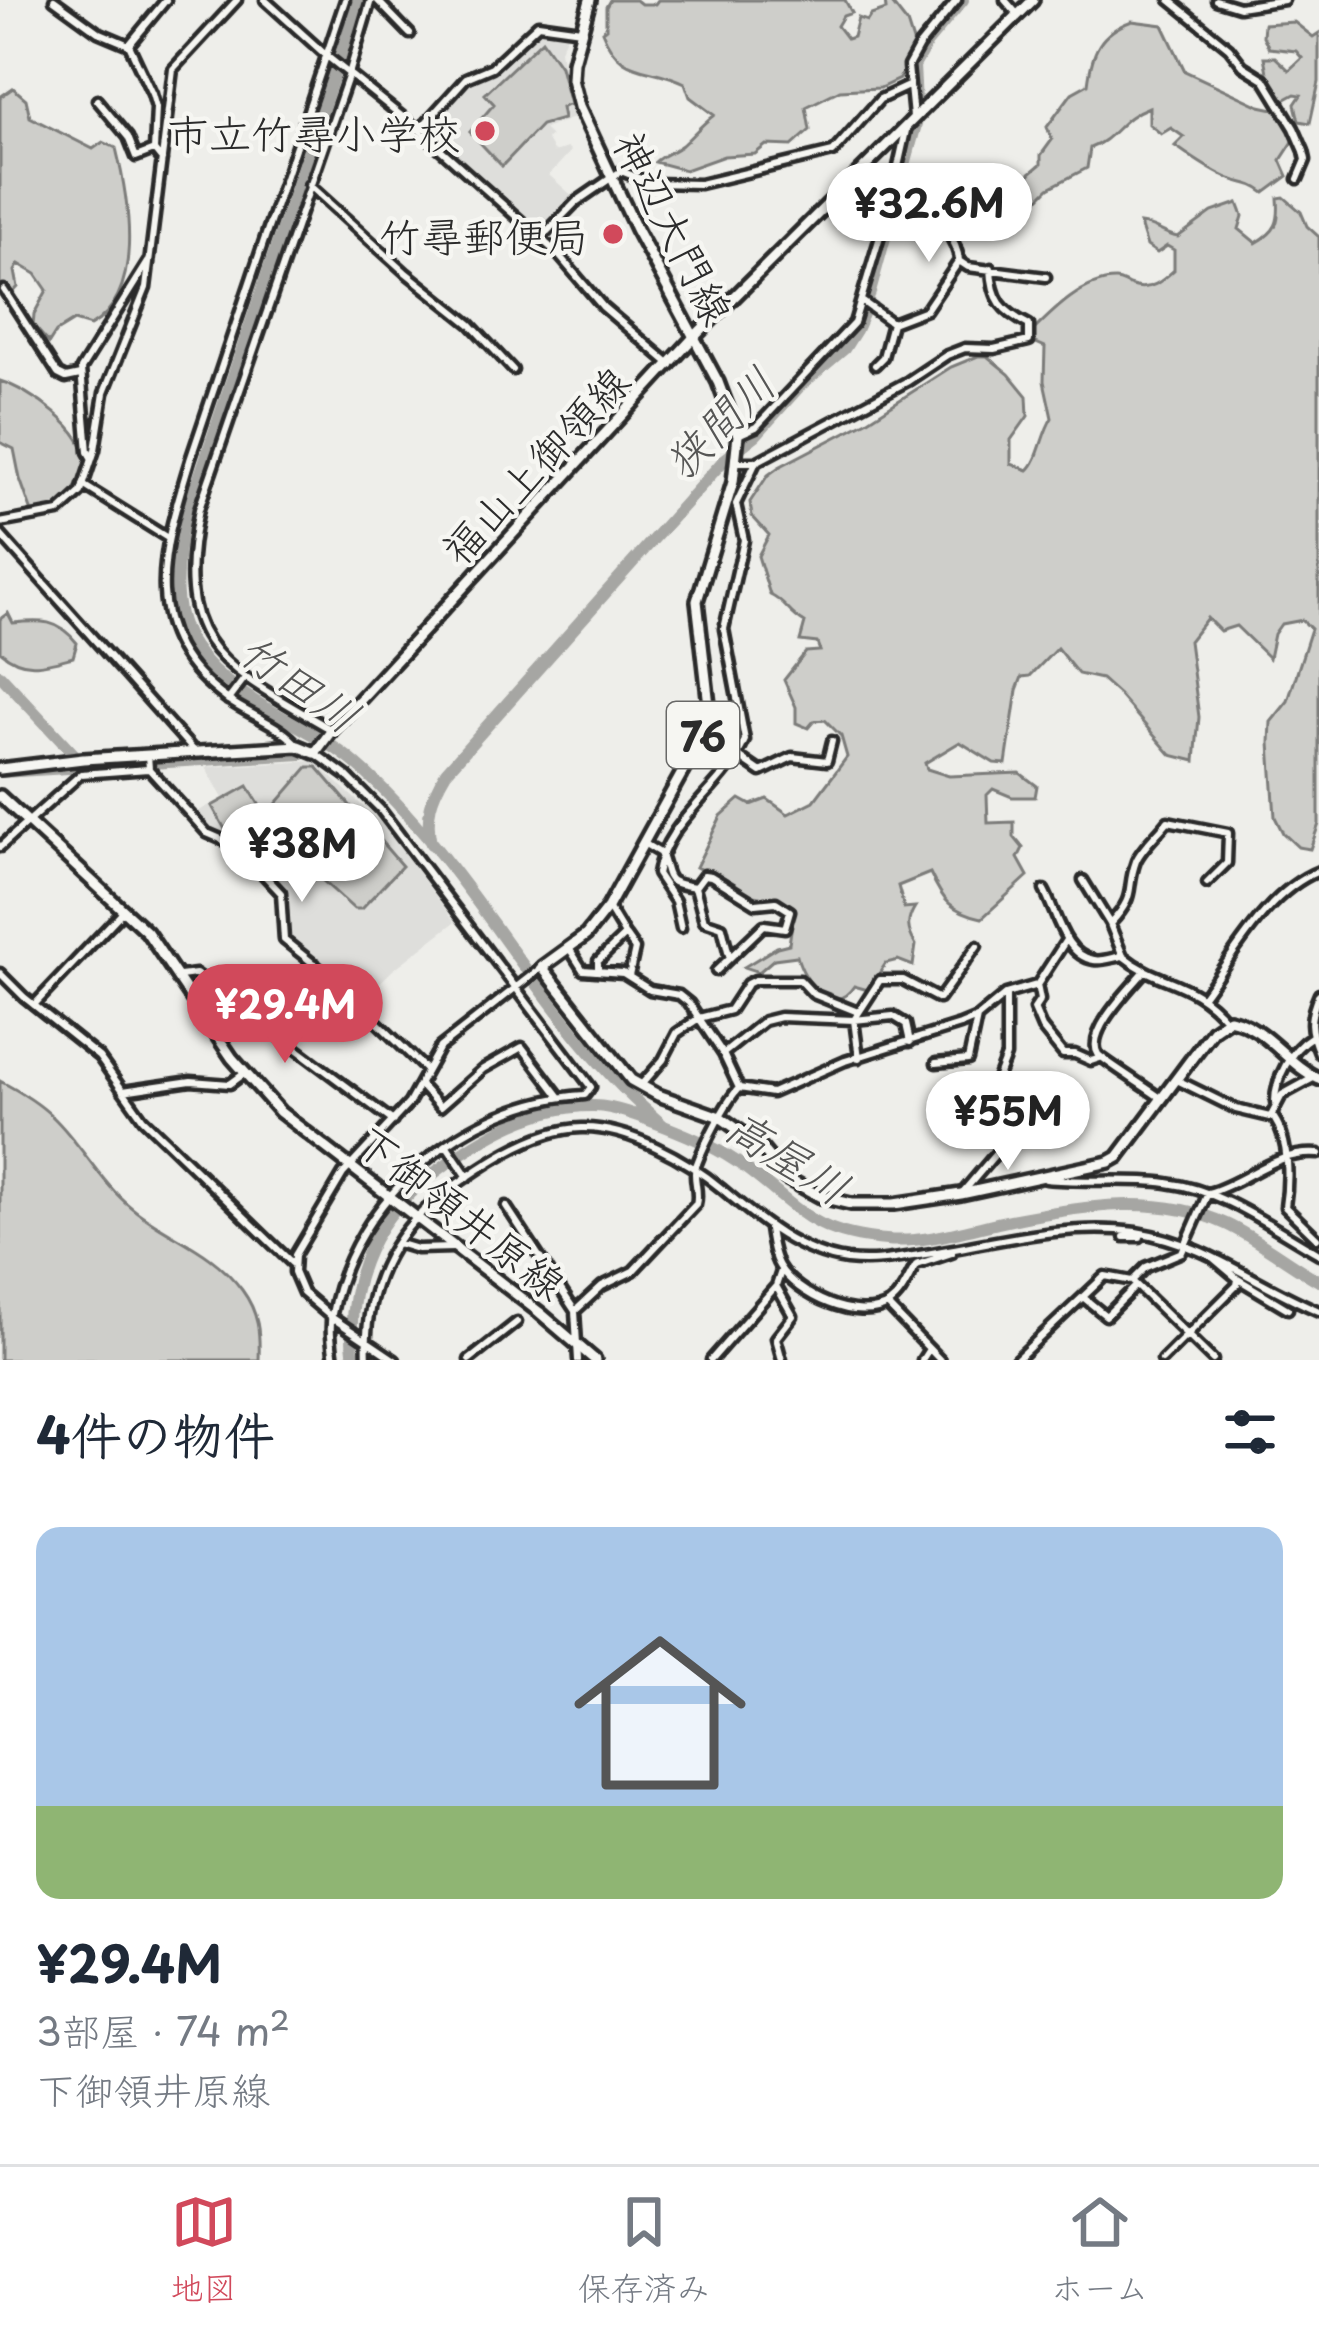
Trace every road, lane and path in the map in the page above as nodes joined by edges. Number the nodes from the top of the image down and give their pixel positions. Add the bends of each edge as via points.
1 (54, 0) edge
2 (166, 0) edge
3 (237, 0) edge
4 (265, 0) edge
5 (344, 0) edge
6 (375, 0) edge
7 (590, 0) edge
8 (957, 0) edge
9 (1005, 0) edge
10 (1033, 0) edge
11 (1170, 0) edge
12 (1216, 0) edge
13 (1284, 0) edge
14 (1018, 15) junction
15 (581, 30) junction
16 (410, 34) dead end
17 (129, 45) junction
18 (327, 56) junction
19 (347, 73) junction
20 (908, 86) junction
21 (97, 100) dead end
22 (914, 119) junction
23 (419, 130) junction
24 (154, 150) junction
25 (162, 160) junction
26 (609, 175) junction
27 (1298, 179) dead end
28 (309, 185) junction
29 (894, 204) junction
30 (539, 238) junction
31 (151, 260) junction
32 (959, 261) junction
33 (991, 268) junction
34 (1046, 277) dead end
35 (4, 290) dead end
36 (867, 303) junction
37 (892, 323) junction
38 (694, 338) junction
39 (670, 364) junction
40 (875, 365) dead end
41 (512, 370) dead end
42 (80, 375) junction
43 (738, 438) junction
44 (92, 459) junction
45 (738, 459) junction
46 (756, 462) junction
47 (83, 485) junction
48 (0, 523) edge
49 (0, 534) edge
50 (166, 537) junction
51 (243, 680) junction
52 (228, 699) junction
53 (331, 731) junction
54 (704, 733) junction
55 (832, 741) dead end
56 (298, 746) junction
57 (316, 752) junction
58 (195, 754) junction
59 (738, 755) junction
60 (148, 763) junction
61 (0, 769) edge
62 (0, 796) edge
63 (28, 821) junction
64 (641, 842) junction
65 (0, 847) edge
66 (660, 853) junction
67 (1319, 871) edge
68 (1084, 880) dead end
69 (1207, 883) dead end
70 (695, 887) junction
71 (1043, 890) dead end
72 (608, 907) junction
73 (124, 910) junction
74 (1110, 924) junction
75 (681, 928) dead end
76 (625, 934) junction
77 (1066, 940) junction
78 (976, 946) dead end
79 (569, 948) junction
80 (730, 955) junction
81 (1123, 956) junction
82 (315, 964) junction
83 (541, 968) junction
84 (598, 968) junction
85 (716, 971) dead end
86 (1144, 972) junction
87 (0, 973) edge
88 (180, 976) junction
89 (629, 976) junction
90 (1037, 986) junction
91 (515, 988) junction
92 (1006, 994) junction
93 (1319, 994) edge
94 (1204, 996) junction
95 (34, 1005) junction
96 (856, 1016) junction
97 (256, 1018) junction
98 (699, 1018) junction
99 (977, 1018) junction
100 (1226, 1020) junction
101 (1311, 1037) junction
102 (910, 1042) junction
103 (1319, 1053) edge
104 (723, 1054) junction
105 (859, 1058) junction
106 (1100, 1058) junction
107 (1290, 1060) junction
108 (936, 1063) dead end
109 (426, 1070) junction
110 (245, 1073) junction
111 (1317, 1078) edge
112 (1175, 1079) junction
113 (420, 1084) junction
114 (640, 1086) junction
115 (739, 1088) junction
116 (123, 1091) junction
117 (992, 1092) dead end
118 (560, 1097) junction
119 (1162, 1099) junction
120 (1275, 1102) junction
121 (1271, 1116) junction
122 (720, 1119) junction
123 (394, 1121) junction
124 (1021, 1124) dead end
125 (448, 1147) junction
126 (1319, 1154) edge
127 (1284, 1156) junction
128 (350, 1166) junction
129 (694, 1170) junction
130 (466, 1175) junction
131 (1042, 1179) junction
132 (1208, 1193) junction
133 (961, 1194) junction
134 (390, 1196) junction
135 (506, 1206) dead end
136 (416, 1216) junction
137 (769, 1229) junction
138 (1149, 1235) junction
139 (1124, 1238) dead end
140 (1317, 1238) edge
141 (397, 1243) junction
142 (1187, 1245) junction
143 (456, 1247) junction
144 (954, 1250) junction
145 (1205, 1250) junction
146 (1319, 1254) edge
147 (292, 1263) junction
148 (781, 1270) junction
149 (1238, 1279) junction
150 (1134, 1284) junction
151 (776, 1286) junction
152 (1084, 1298) junction
153 (887, 1305) junction
154 (1288, 1309) dead end
155 (575, 1311) junction
156 (1319, 1311) edge
157 (332, 1318) junction
158 (517, 1322) dead end
159 (1188, 1334) junction
160 (365, 1339) junction
161 (574, 1340) junction
162 (929, 1349) junction
163 (334, 1360) edge
164 (367, 1360) edge
165 (395, 1360) edge
166 (469, 1360) edge
167 (578, 1360) edge
168 (595, 1360) edge
169 (710, 1360) edge
170 (782, 1360) edge
171 (922, 1360) edge
172 (940, 1360) edge
173 (1016, 1360) edge
174 (1162, 1360) edge
175 (1213, 1360) edge

1 - 17 street
2 - 17 street
3 - 25 street via 173,69
4 - 18 street
5 - 18 street
6 - 16 street
6 - 19 street
7 - 15 main road, 神辺大門線 / 76
8 - 20 street via 919,46
9 - 14 street
10 - 14 main road, 福山上御領線
11 - 27 street via 1271,88 1304,151
12 - 13 street via 1239,7
14 - 22 main road, 福山上御領線
15 - 23 street via 538,24 492,67 466,78
15 - 26 main road, 神辺大門線 / 76 via 572,79
17 - 24 street via 156,108
18 - 19 street
18 - 50 street
19 - 23 street
19 - 28 street
20 - 22 street
20 - 26 street via 880,99 833,152 700,184 651,183 620,170
21 - 24 street via 136,158
22 - 29 street
22 - 38 main road, 福山上御領線
23 - 30 street
24 - 25 street
25 - 31 street
26 - 30 street
26 - 38 main road, 神辺大門線 / 76
28 - 41 street
28 - 51 street via 199,509 190,561 199,624
29 - 32 street via 929,214 956,245
29 - 36 street
30 - 39 street
31 - 42 street
31 - 44 street via 140,312 104,393
32 - 33 street
32 - 37 street via 926,310
33 - 34 street
33 - 46 street via 994,297 1029,325 1029,341 947,355
35 - 42 street via 58,374
36 - 37 street
36 - 43 street via 848,333
37 - 40 street
38 - 39 main road, 福山上御領線
38 - 43 main road, 神辺大門線 / 76
39 - 53 main road, 福山上御領線
42 - 44 street
43 - 45 main road, 神辺大門線 / 76
44 - 47 street
45 - 46 street
45 - 54 main road, 神辺大門線 / 76 via 697,601 709,705
46 - 59 street via 736,504 744,541 724,629 745,735
47 - 48 street via 59,512
47 - 50 street
49 - 58 street
50 - 52 street via 171,633 186,660
51 - 52 street
51 - 53 street
52 - 56 street
53 - 57 main road, 福山上御領線
54 - 59 street
54 - 64 main road, 神辺大門線 / 76
55 - 59 street via 827,761 792,757 761,772
56 - 57 main road
56 - 58 main road
57 - 91 street via 380,809
58 - 60 main road
59 - 66 street
60 - 61 main road via 77,759
60 - 63 street via 81,774
60 - 82 street via 207,833 237,846 281,893 282,936
62 - 63 main road, 下御領井原線
63 - 65 street
63 - 73 main road, 下御領井原線
64 - 66 street
64 - 72 main road, 神辺大門線 / 76
66 - 70 street via 670,882
66 - 75 street via 657,874
67 - 94 street via 1266,911
68 - 74 street
69 - 74 street via 1226,863 1228,833 1168,821 1141,852 1127,904
70 - 80 street via 702,917 722,927
70 - 80 street via 711,876 756,904 790,910 785,928 764,925
71 - 77 street
72 - 76 street
72 - 79 main road, 神辺大門線 / 76
73 - 88 main road, 下御領井原線
73 - 95 street
74 - 81 street
76 - 84 street
76 - 89 street via 635,949
77 - 81 street via 1094,961
77 - 90 street
78 - 96 street via 939,999 888,978
79 - 83 main road, 神辺大門線 / 76
79 - 84 street via 583,970
80 - 85 street
81 - 86 street
82 - 97 street
82 - 109 street
83 - 91 street
83 - 114 main road
84 - 89 street
86 - 94 street
86 - 106 street via 1097,1030
87 - 95 street
88 - 97 street via 196,974
88 - 110 main road, 下御領井原線
89 - 98 street via 679,995
90 - 92 street
90 - 106 street via 1034,1009 1049,1040 1063,1054
91 - 109 street via 445,1042
91 - 118 street via 591,1087 585,1096
92 - 99 street
92 - 117 street via 1006,1056
93 - 101 street
94 - 100 street
95 - 116 street via 99,1057
96 - 98 street via 800,980 766,978 747,984 730,1010
96 - 102 street via 893,1016 906,1024
96 - 104 street via 772,1018
96 - 105 street
97 - 123 street
98 - 104 street
98 - 114 street via 672,1037
99 - 102 street
99 - 108 street via 968,1060
100 - 107 main road via 1256,1029
100 - 112 main road
101 - 103 street
101 - 107 street
102 - 105 street
104 - 115 street
105 - 115 street via 772,1093
106 - 119 street
107 - 111 main road
107 - 120 street
109 - 113 street
110 - 116 street via 226,1084
110 - 128 main road, 下御領井原線
111 - 120 street
112 - 119 main road
112 - 121 street via 1236,1109
113 - 118 street via 440,1107 521,1047
113 - 123 street
114 - 122 main road
115 - 122 street
116 - 147 street
118 - 125 street via 498,1117
119 - 131 main road via 1118,1157
120 - 121 street
121 - 127 street
122 - 129 street
122 - 133 main road via 757,1143 786,1178 821,1197 874,1206
123 - 128 street
124 - 133 street
125 - 130 street
125 - 134 street
126 - 127 street
127 - 132 street
127 - 140 street via 1285,1207
128 - 134 main road, 下御領井原線
128 - 147 street
129 - 130 street via 635,1140 584,1128 540,1138
129 - 137 street
129 - 155 street via 696,1204 633,1271
130 - 136 street
131 - 132 street via 1170,1183
131 - 133 main road
132 - 142 street
132 - 146 street
134 - 136 main road, 下御領井原線
134 - 157 street via 341,1277
135 - 155 street
136 - 141 street
136 - 143 main road, 下御領井原線
137 - 144 street via 842,1259 886,1262
137 - 148 street
138 - 139 street
138 - 142 street
138 - 144 street via 1066,1231
141 - 143 street
141 - 160 street via 372,1290
142 - 145 street
142 - 150 street via 1146,1267
143 - 161 main road, 下御領井原線
144 - 153 street via 916,1264
145 - 149 street
145 - 156 street
147 - 157 street via 303,1293
148 - 151 street
148 - 153 street via 831,1304
149 - 154 street
149 - 159 street
150 - 152 street via 1105,1276
150 - 152 street via 1106,1316
150 - 159 street
151 - 169 street
151 - 170 street via 793,1316 776,1338
152 - 173 street
153 - 162 street
155 - 161 street
157 - 160 street
157 - 163 street
158 - 166 street
159 - 174 street
159 - 175 street
160 - 164 street
160 - 165 street
161 - 167 street
161 - 168 main road, 下御領井原線
162 - 171 street
162 - 172 street

